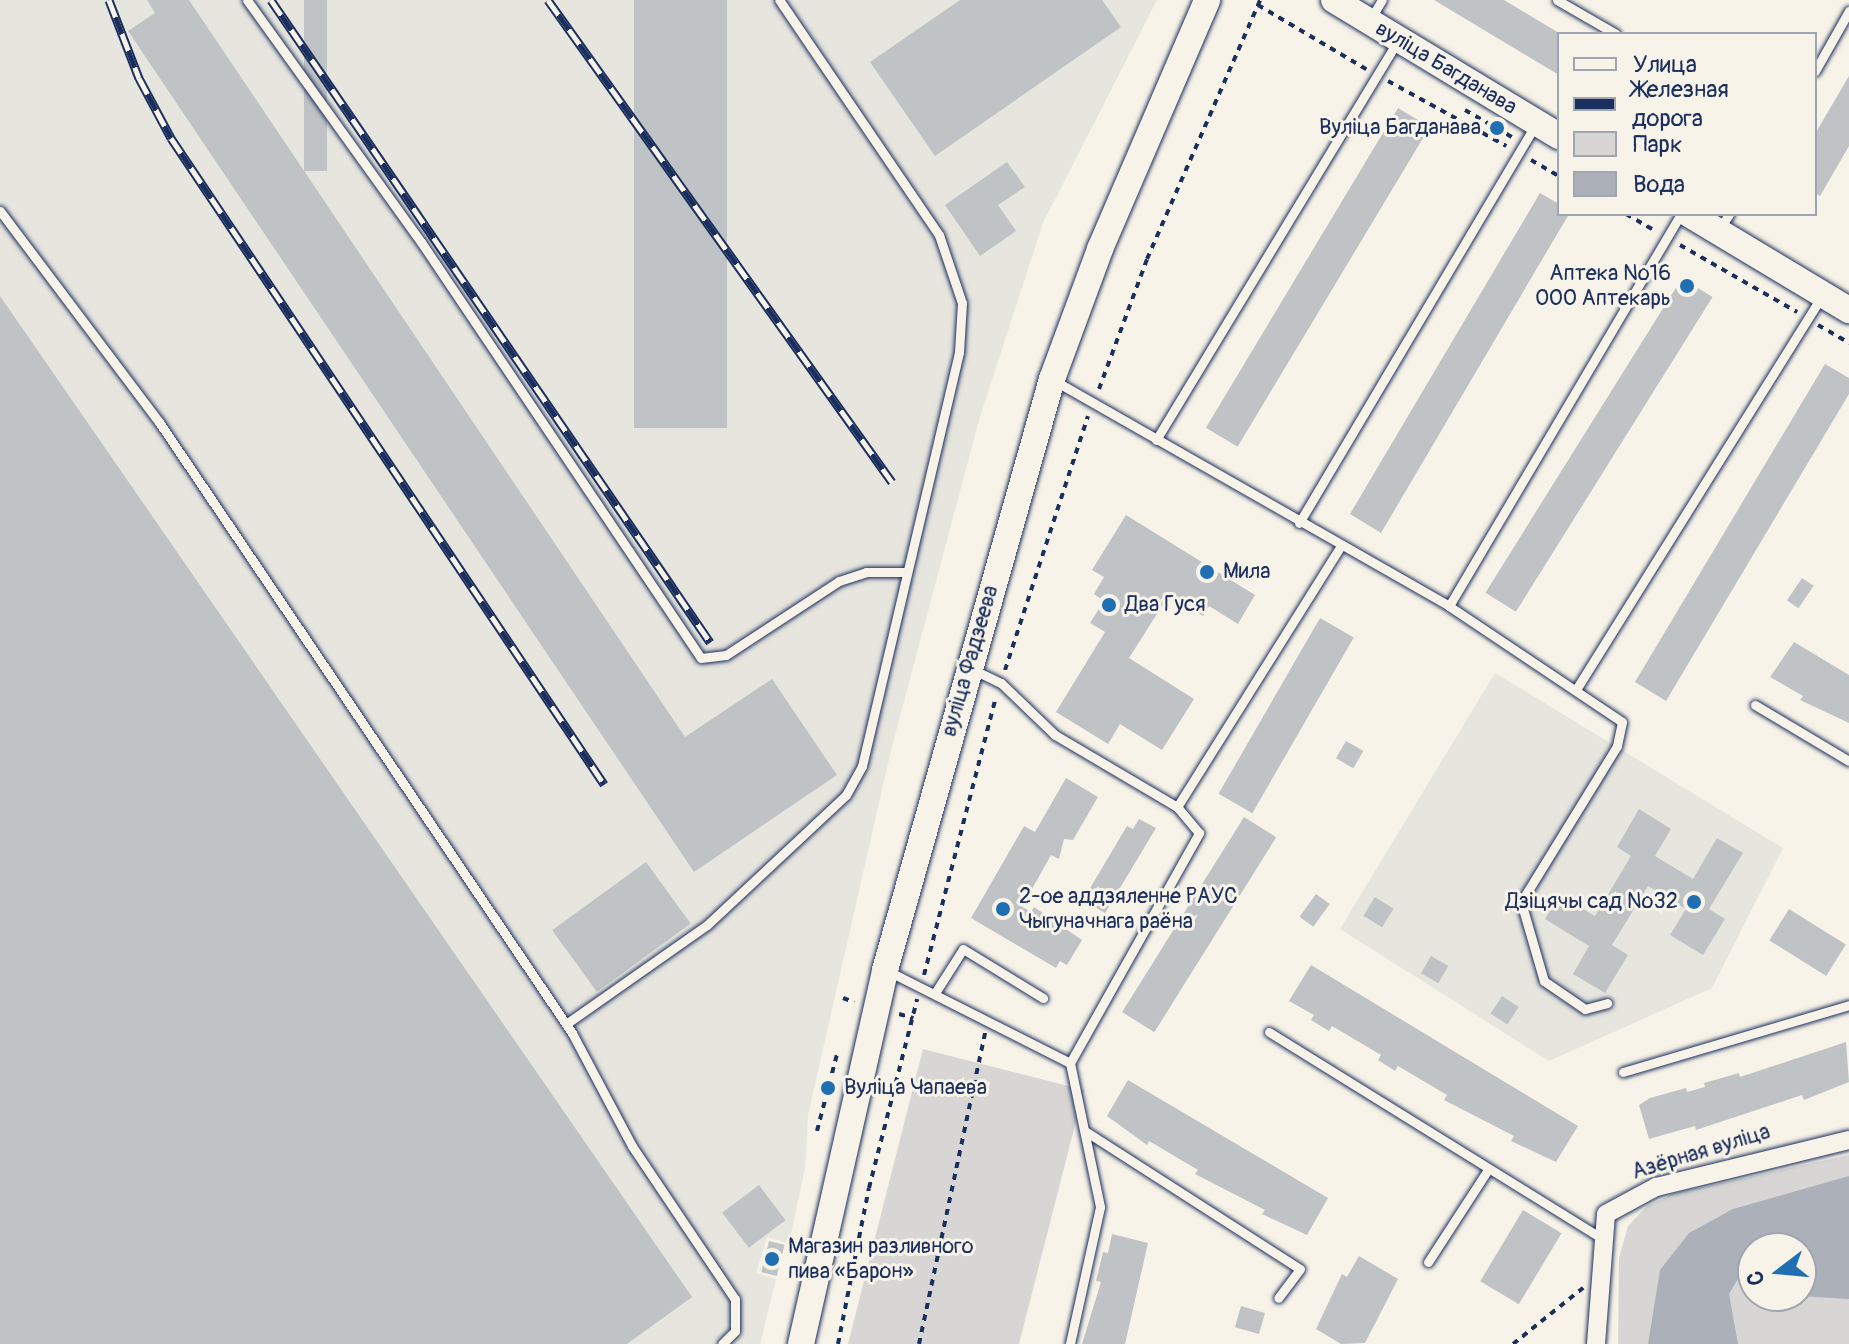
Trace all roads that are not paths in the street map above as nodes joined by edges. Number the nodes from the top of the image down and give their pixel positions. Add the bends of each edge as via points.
1 (247, 0) edge
2 (779, 0) edge
3 (1207, 0) edge
4 (1334, 0) edge
5 (1557, 0) edge
6 (1376, 11) edge
7 (1849, 11) edge
8 (1613, 32) edge
9 (1399, 39) junction
10 (1817, 67) edge
11 (1535, 139) edge
12 (0, 211) edge
13 (1680, 216) edge
14 (1697, 216) edge
15 (1723, 223) edge
16 (1823, 295) junction
17 (1849, 310) edge
18 (1052, 379) junction
19 (1156, 440) junction
20 (1299, 523) junction
21 (1340, 547) junction
22 (905, 572) junction
23 (1449, 606) junction
24 (967, 667) junction
25 (1577, 688) junction
26 (1755, 705) dead end
27 (1849, 761) edge
28 (1177, 807) junction
29 (885, 970) junction
30 (935, 993) junction
31 (1043, 998) dead end
32 (1607, 1003) dead end
33 (1849, 1005) edge
34 (566, 1024) junction
35 (1269, 1032) dead end
36 (1070, 1063) junction
37 (1623, 1072) dead end
38 (1085, 1131) junction
39 (1849, 1140) edge
40 (1487, 1171) junction
41 (1601, 1238) junction
42 (1428, 1262) dead end
43 (1278, 1298) dead end
44 (722, 1344) edge
45 (801, 1344) edge
46 (1070, 1344) edge
47 (1596, 1344) edge

1 - 22 lane via 421,242 701,658 726,655 839,581 866,572
2 - 22 lane via 939,235 956,275 962,303 959,352
3 - 18 street, вуліца Фадзеева via 1100,249
4 - 6 street, вуліца Багданава
5 - 8 lane
6 - 9 street, вуліца Багданава
7 - 10 lane
9 - 11 street, вуліца Багданава
9 - 19 lane
11 - 20 lane
12 - 34 lane via 159,422
13 - 23 lane
14 - 15 street
15 - 16 street
16 - 17 street
16 - 25 lane
18 - 19 lane
18 - 24 street, вуліца Фадзеева
19 - 20 lane
20 - 21 lane
21 - 23 lane
21 - 28 lane
22 - 34 lane via 862,766 846,795 707,925
23 - 25 lane
24 - 28 lane via 1001,683 1055,735
24 - 29 street, вуліца Фадзеева
25 - 32 lane via 1622,722 1617,746 1521,902 1544,981 1585,1009
26 - 27 lane
28 - 36 lane via 1199,833
29 - 30 lane
29 - 45 street, вуліца Фадзеева
30 - 31 lane via 963,949
30 - 36 lane
33 - 37 lane
34 - 44 lane via 632,1146 735,1299 735,1331
35 - 40 lane
36 - 38 lane
38 - 43 lane via 1300,1269
38 - 46 lane via 1100,1207
39 - 41 street, Азёрная вуліца via 1656,1187 1606,1214
40 - 41 lane
40 - 42 lane
41 - 47 street, Азёрная вуліца

